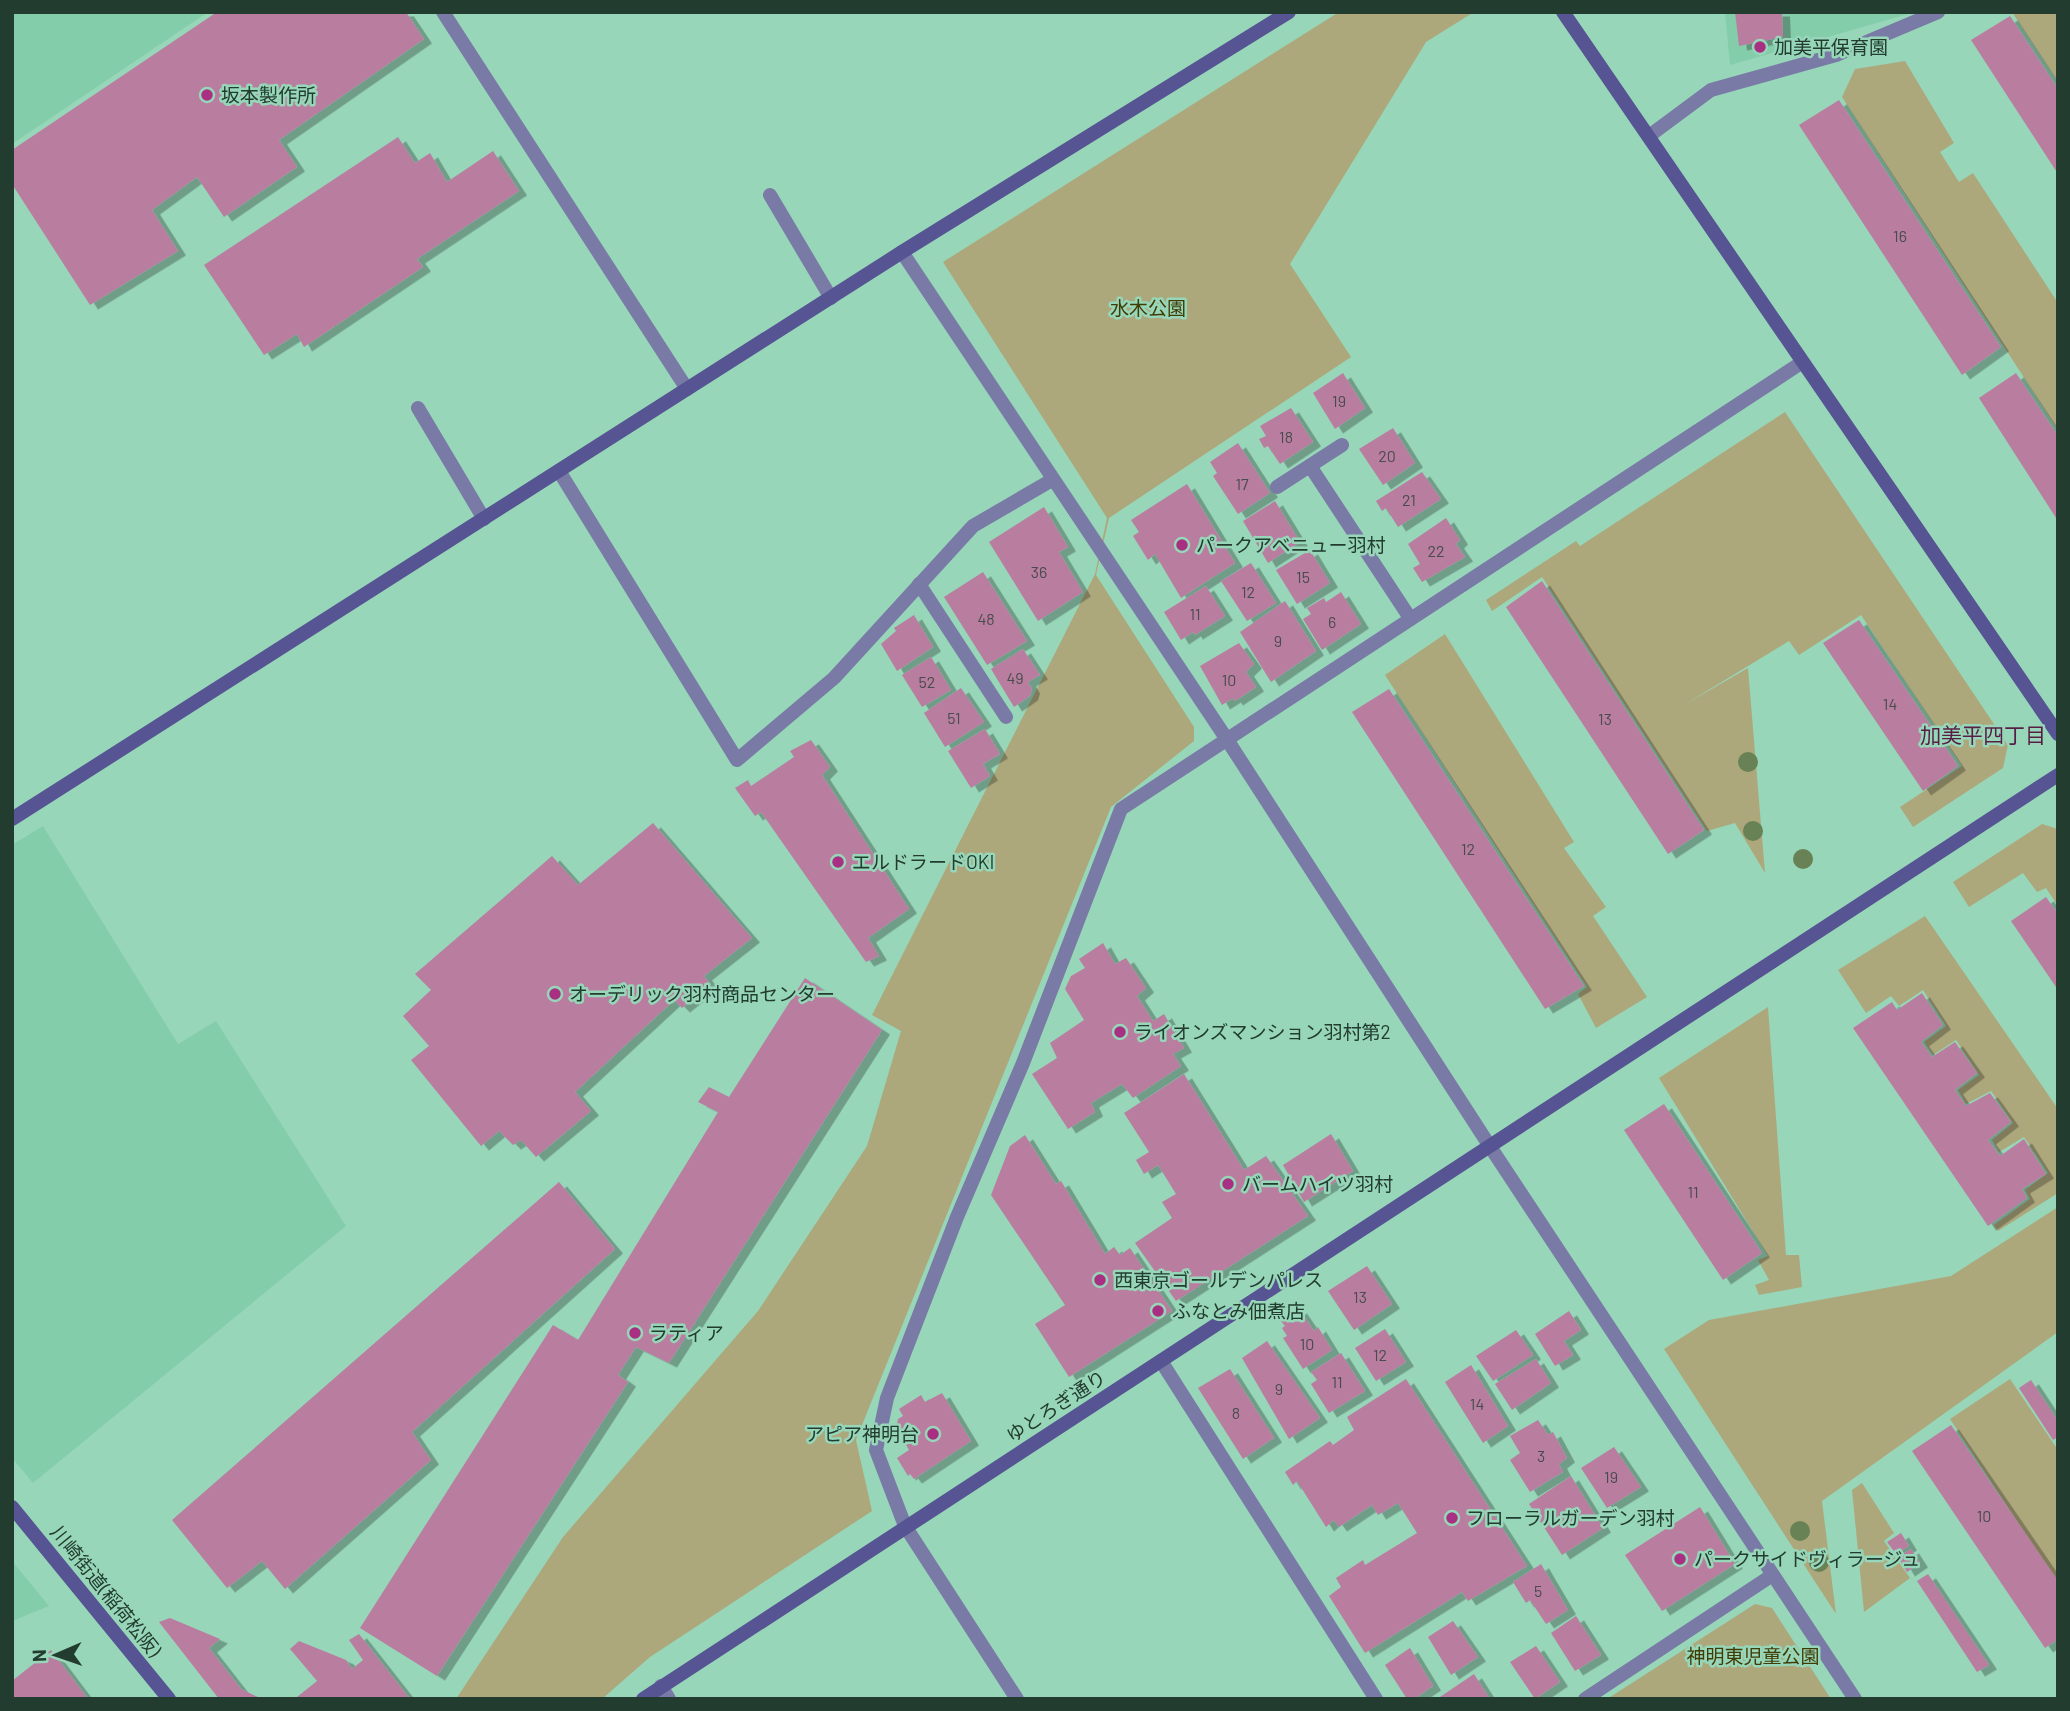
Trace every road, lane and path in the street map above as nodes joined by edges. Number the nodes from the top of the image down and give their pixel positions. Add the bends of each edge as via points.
1 (443, 12) edge
2 (1289, 12) edge
3 (1563, 12) edge
4 (1938, 12) edge
5 (1648, 136) junction
6 (770, 195) dead end
7 (902, 252) junction
8 (831, 298) junction
9 (1801, 363) junction
10 (687, 389) junction
11 (418, 408) dead end
12 (1342, 445) dead end
13 (1310, 466) junction
14 (559, 471) junction
15 (1052, 480) junction
16 (1277, 487) dead end
17 (484, 519) junction
18 (919, 584) junction
19 (1410, 618) junction
20 (1006, 717) dead end
21 (2058, 734) edge
22 (1226, 738) junction
23 (2058, 775) edge
24 (12, 819) edge
25 (1489, 1145) junction
26 (1161, 1361) junction
27 (12, 1507) edge
28 (905, 1526) junction
29 (1771, 1576) junction
30 (665, 1692) edge
31 (169, 1699) edge
32 (643, 1699) edge
33 (1017, 1699) edge
34 (1376, 1699) edge
35 (1585, 1699) edge
36 (1855, 1699) edge

1 - 10 street
2 - 7 street
3 - 5 street
4 - 5 street via 1836,55 1711,90
5 - 9 street
6 - 8 street
7 - 8 street
7 - 15 street
8 - 10 street
9 - 19 street
9 - 21 street
10 - 14 street
11 - 17 street
12 - 13 street
13 - 16 street
13 - 19 street
14 - 17 street
14 - 18 street via 737,760 834,678
15 - 18 street via 973,526
15 - 22 street
17 - 24 street
18 - 20 street
19 - 22 street
22 - 25 street
22 - 28 street via 1121,809 887,1398 876,1450
23 - 25 street, ゆとろぎ通り
25 - 26 street, ゆとろぎ通り
25 - 29 street
26 - 28 street, ゆとろぎ通り
26 - 34 street
27 - 31 street, 川崎街道(稲荷松阪)
28 - 30 street, ゆとろぎ通り
28 - 33 street
29 - 35 street
29 - 36 street
30 - 32 street, ゆとろぎ通り

